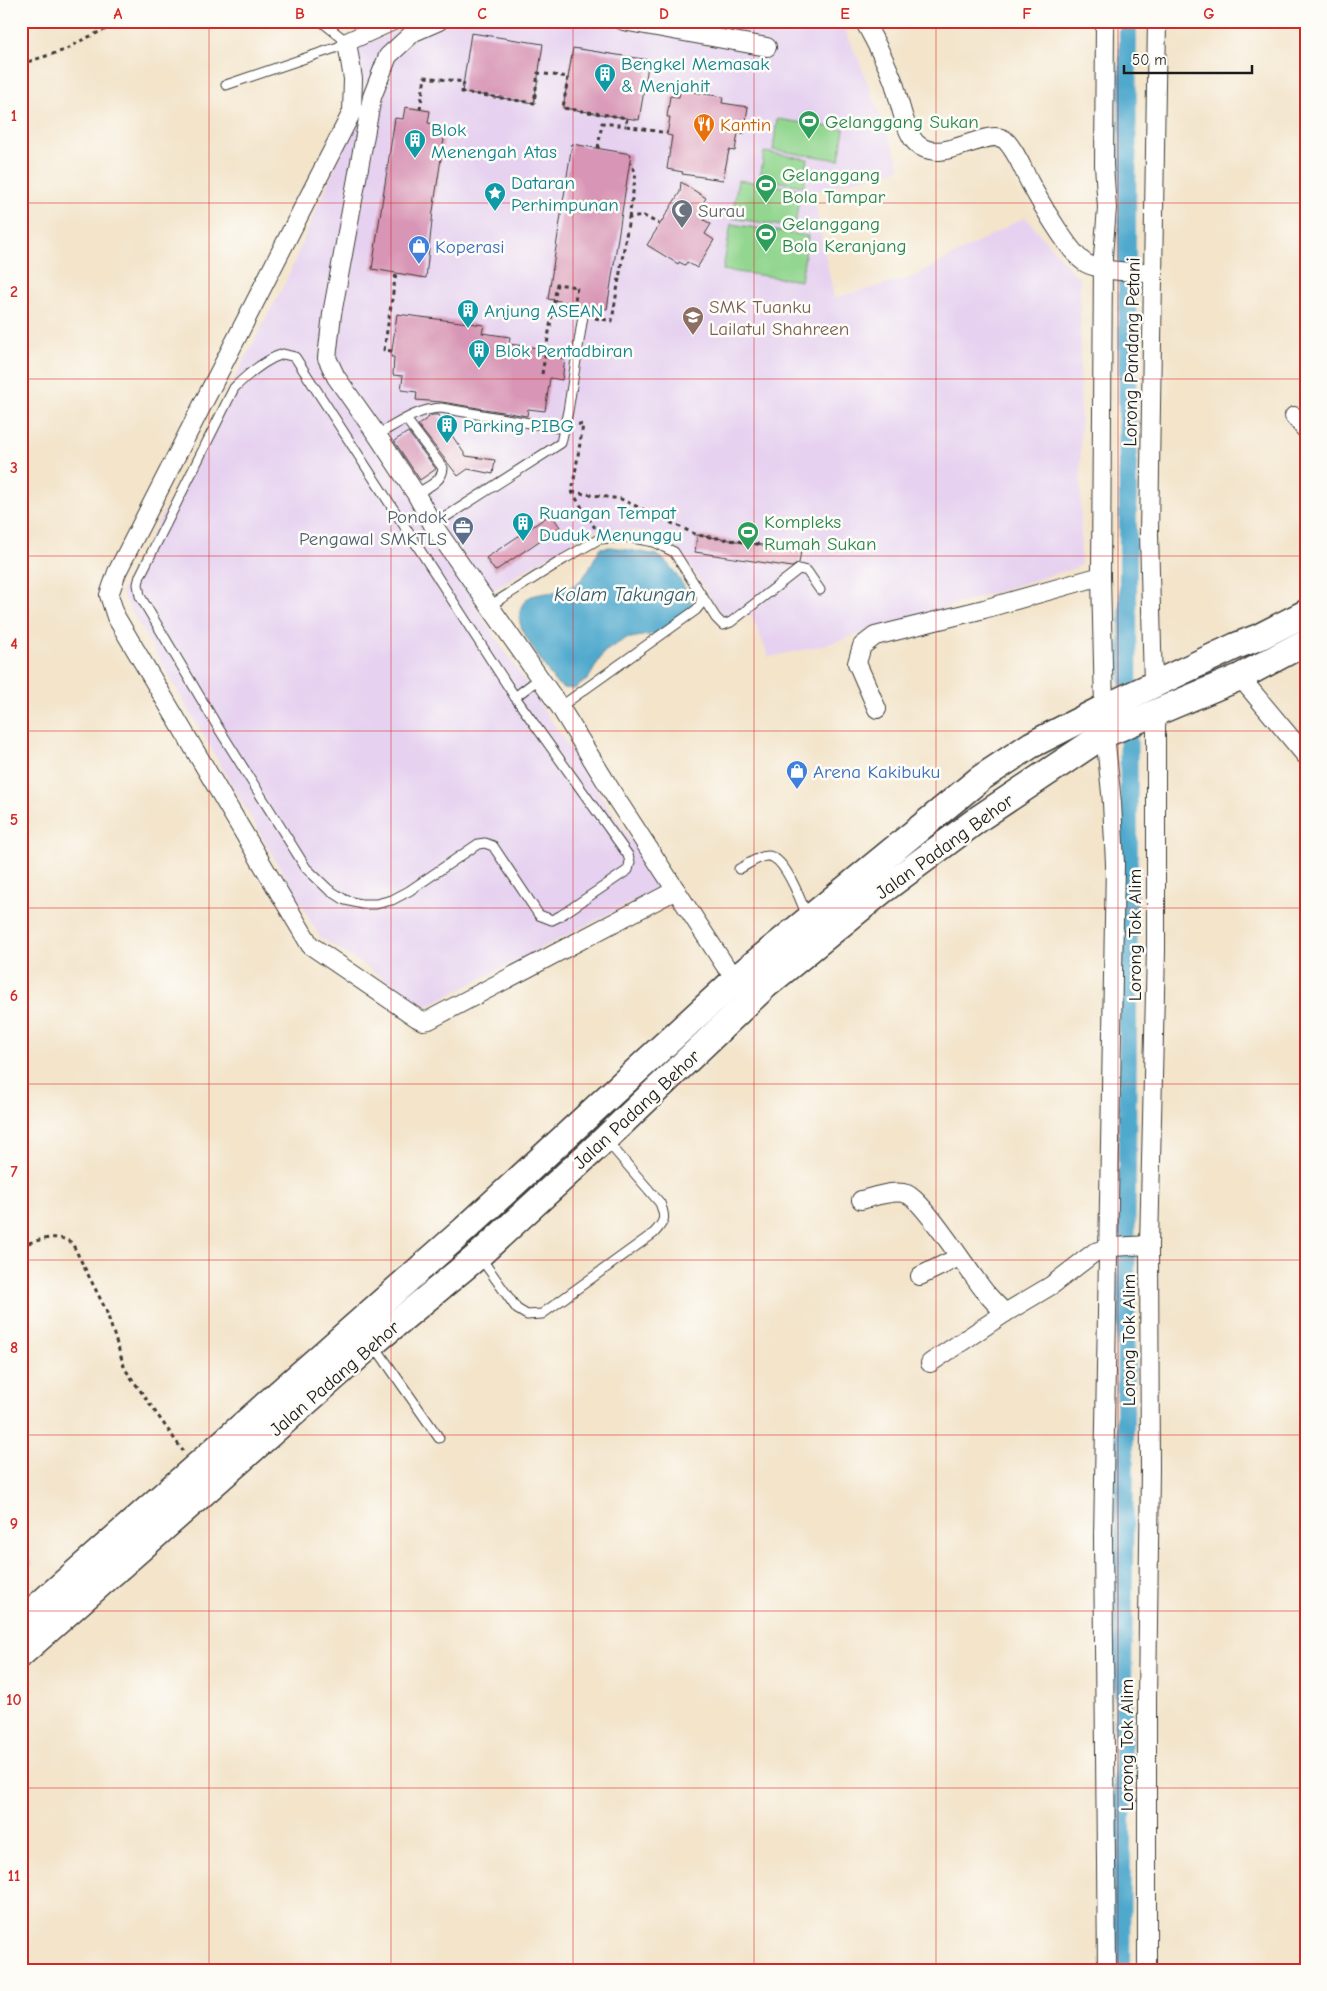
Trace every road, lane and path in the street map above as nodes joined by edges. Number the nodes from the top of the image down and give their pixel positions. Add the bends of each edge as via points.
1 (124, 21) edge
2 (321, 21) edge
3 (393, 21) edge
4 (439, 21) edge
5 (622, 21) edge
6 (864, 21) edge
7 (1105, 21) edge
8 (1157, 21) edge
9 (347, 42) junction
10 (767, 47) dead end
11 (21, 64) edge
12 (226, 85) dead end
13 (420, 109) dead end
14 (626, 126) junction
15 (668, 133) dead end
16 (598, 148) dead end
17 (630, 163) dead end
18 (629, 218) junction
19 (659, 224) dead end
20 (1106, 269) junction
21 (1151, 272) junction
22 (396, 273) dead end
23 (582, 316) junction
24 (392, 351) dead end
25 (542, 374) dead end
26 (1294, 416) dead end
27 (406, 419) junction
28 (565, 429) junction
29 (1306, 430) edge
30 (377, 435) junction
31 (572, 492) dead end
32 (416, 494) junction
33 (433, 525) junction
34 (796, 550) dead end
35 (1101, 576) junction
36 (820, 590) dead end
37 (702, 596) junction
38 (490, 606) junction
39 (1306, 613) edge
40 (1259, 637) junction
41 (1306, 642) edge
42 (1271, 660) junction
43 (1240, 677) junction
44 (540, 678) junction
45 (1153, 684) junction
46 (515, 697) junction
47 (560, 707) junction
48 (877, 709) dead end
49 (1158, 711) junction
50 (1107, 724) junction
51 (1306, 756) edge
52 (739, 869) dead end
53 (676, 890) junction
54 (808, 918) junction
55 (738, 977) junction
56 (765, 986) junction
57 (605, 1139) junction
58 (861, 1200) dead end
59 (21, 1245) edge
60 (1145, 1246) junction
61 (1109, 1247) junction
62 (479, 1255) junction
63 (959, 1257) junction
64 (920, 1276) dead end
65 (1005, 1313) junction
66 (373, 1343) junction
67 (930, 1363) dead end
68 (438, 1438) dead end
69 (194, 1468) junction
70 (21, 1622) edge
71 (21, 1654) edge
72 (1107, 1970) edge
73 (1147, 1970) edge

1 - 11 path via 65,50
2 - 9 lane
3 - 9 street
4 - 30 street via 414,32 400,44 388,56 379,77 366,121 332,314 327,358 336,377
5 - 10 street
6 - 20 street via 880,50 916,143 940,152 995,136 1005,139 1060,234 1083,261
7 - 20 street
8 - 21 street, Lorong Pandang Petani
9 - 12 lane
9 - 53 street via 353,79 352,112 117,572 109,595 116,617 310,946 417,1018 429,1020
13 - 14 path via 425,77 464,82 462,92 534,103 538,73 568,77 563,108 627,118
14 - 15 path
14 - 16 path via 602,123
17 - 18 path via 636,173
18 - 19 path via 644,216
18 - 23 path via 612,320
20 - 21 street
20 - 35 street
21 - 45 street, Lorong Pandang Petani via 1149,534
22 - 24 path via 384,350
23 - 25 path via 573,314 576,287 557,284
23 - 28 lane
26 - 29 street
27 - 28 lane via 416,413 441,408
27 - 30 lane
27 - 32 lane via 443,468 438,480
28 - 33 lane via 561,443
30 - 32 street
31 - 34 path via 622,499 697,535
32 - 33 street
33 - 38 street
35 - 48 street via 875,636 862,646 857,663
35 - 50 street
36 - 37 lane via 807,571 800,569 723,625
37 - 38 lane via 674,552 654,542 628,537 600,539
37 - 47 lane via 696,610
38 - 44 street
39 - 40 main road, Jalan Padang Behor
40 - 42 main road via 1278,641
40 - 45 main road, Jalan Padang Behor
41 - 42 main road, Jalan Padang Behor
42 - 43 main road, Jalan Padang Behor
43 - 49 main road, Jalan Padang Behor
43 - 51 street
44 - 46 lane
44 - 47 street
45 - 50 main road, Jalan Padang Behor
46 - 46 lane via 628,855 628,870 552,920 538,914 492,846 485,843 478,844 409,891 376,904 345,900 306,868 140,596 138,584 234,388 243,378 271,358 283,354 295,357
47 - 53 street
49 - 50 main road, Jalan Padang Behor
49 - 60 street, Lorong Tok Alim via 1156,960
50 - 54 main road, Jalan Padang Behor via 1031,745 981,778
50 - 56 main road, Jalan Padang Behor via 883,890
50 - 61 street via 1115,864
52 - 54 lane via 766,855 780,860
53 - 55 street via 726,967
54 - 55 main road, Jalan Padang Behor
55 - 56 main road via 752,987
55 - 69 main road, Jalan Padang Behor via 465,1229
56 - 57 main road, Jalan Padang Behor
57 - 62 main road, Jalan Padang Behor
57 - 62 lane via 660,1203 664,1214 662,1224 654,1233 542,1314 527,1315 517,1309
58 - 63 street via 899,1192 908,1194 938,1227
59 - 69 path via 55,1237 72,1243 106,1310 125,1369
60 - 61 street
60 - 73 street, Lorong Tok Alim via 1150,1469
61 - 65 street via 1095,1252 1052,1285
61 - 72 street via 1102,1537
62 - 66 main road, Jalan Padang Behor
63 - 64 street
63 - 65 street
65 - 67 street
66 - 68 lane
66 - 71 main road, Jalan Padang Behor
69 - 70 main road, Jalan Padang Behor

